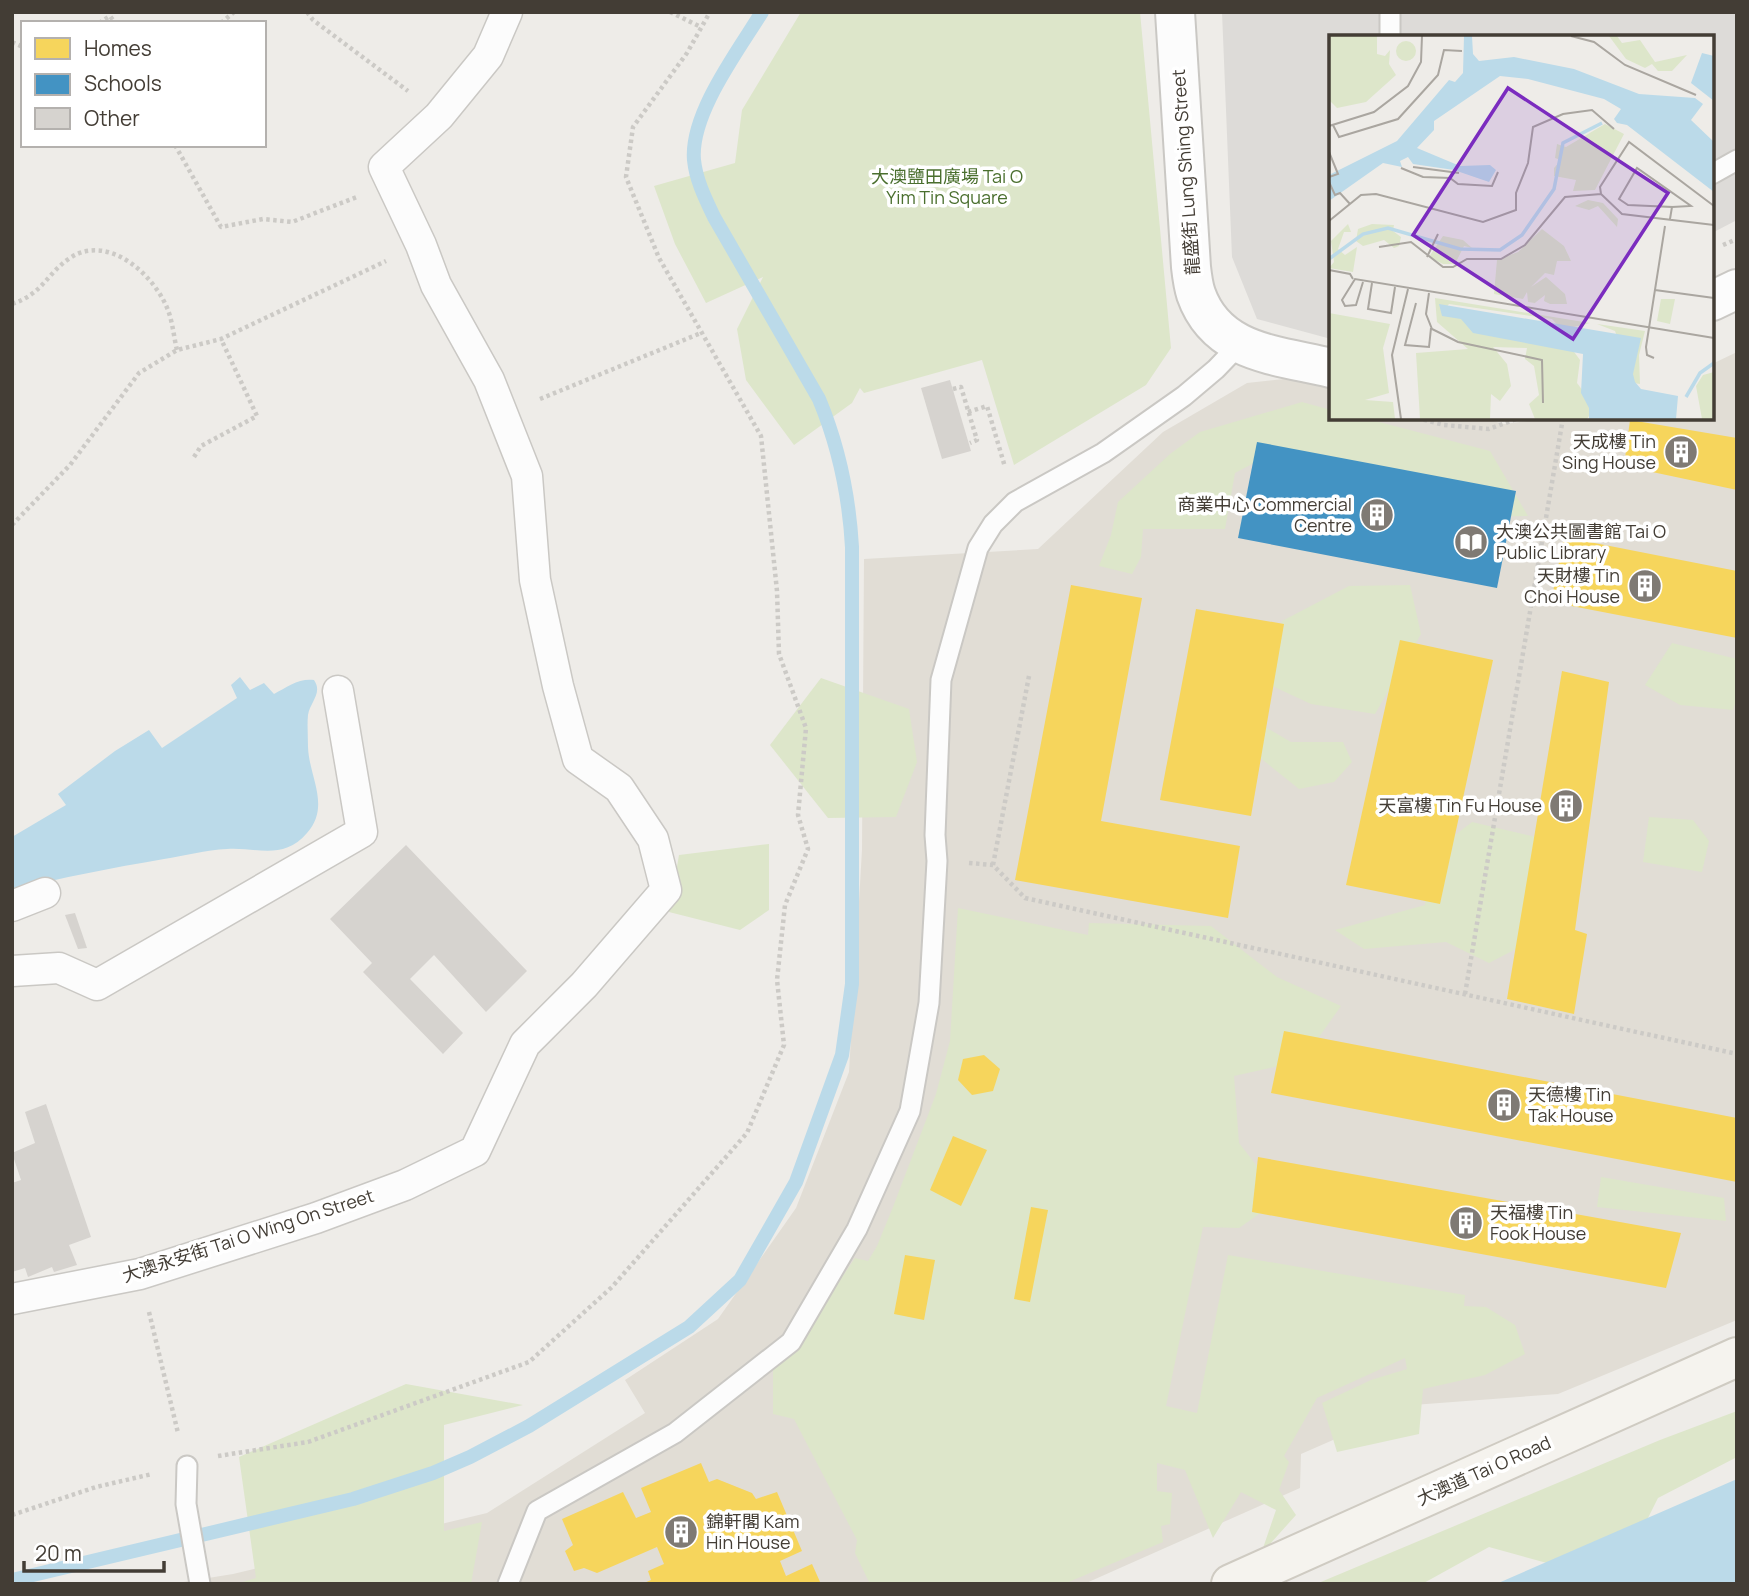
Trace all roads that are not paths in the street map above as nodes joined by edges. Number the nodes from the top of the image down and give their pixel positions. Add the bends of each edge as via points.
1 (507, 12) edge
2 (1175, 12) edge
3 (1390, 12) edge
4 (1390, 35) edge
5 (1737, 160) edge
6 (1714, 173) edge
7 (1737, 289) edge
8 (1714, 300) edge
9 (1239, 345) junction
10 (1329, 368) edge
11 (338, 691) dead end
12 (45, 893) dead end
13 (12, 906) edge
14 (12, 971) edge
15 (12, 1299) edge
16 (1737, 1357) edge
17 (187, 1466) road end
18 (198, 1576) edge
19 (508, 1584) edge
20 (1231, 1584) edge

1 - 15 street, 大澳永安街 Tai O Wing On Street via 488,55 439,116 384,167 436,285 489,380 527,476 536,580 578,760 619,788 653,839 666,890 584,985 525,1044 475,1151 405,1185 316,1218 140,1273
2 - 9 street, 龍盛街 Lung Shing Street via 1191,267 1196,293 1208,317
3 - 4 lane
5 - 6 lane
7 - 8 street
9 - 10 street, 龍盛街 Lung Shing Street
9 - 19 lane via 1184,396 1113,446 1015,502 978,548 941,680 929,1003 910,1111 857,1229 791,1342 675,1433 537,1511
11 - 14 street via 362,832 97,985 59,968
12 - 13 street
16 - 20 main road, 大澳道 Tai O Road
17 - 18 lane via 186,1504

